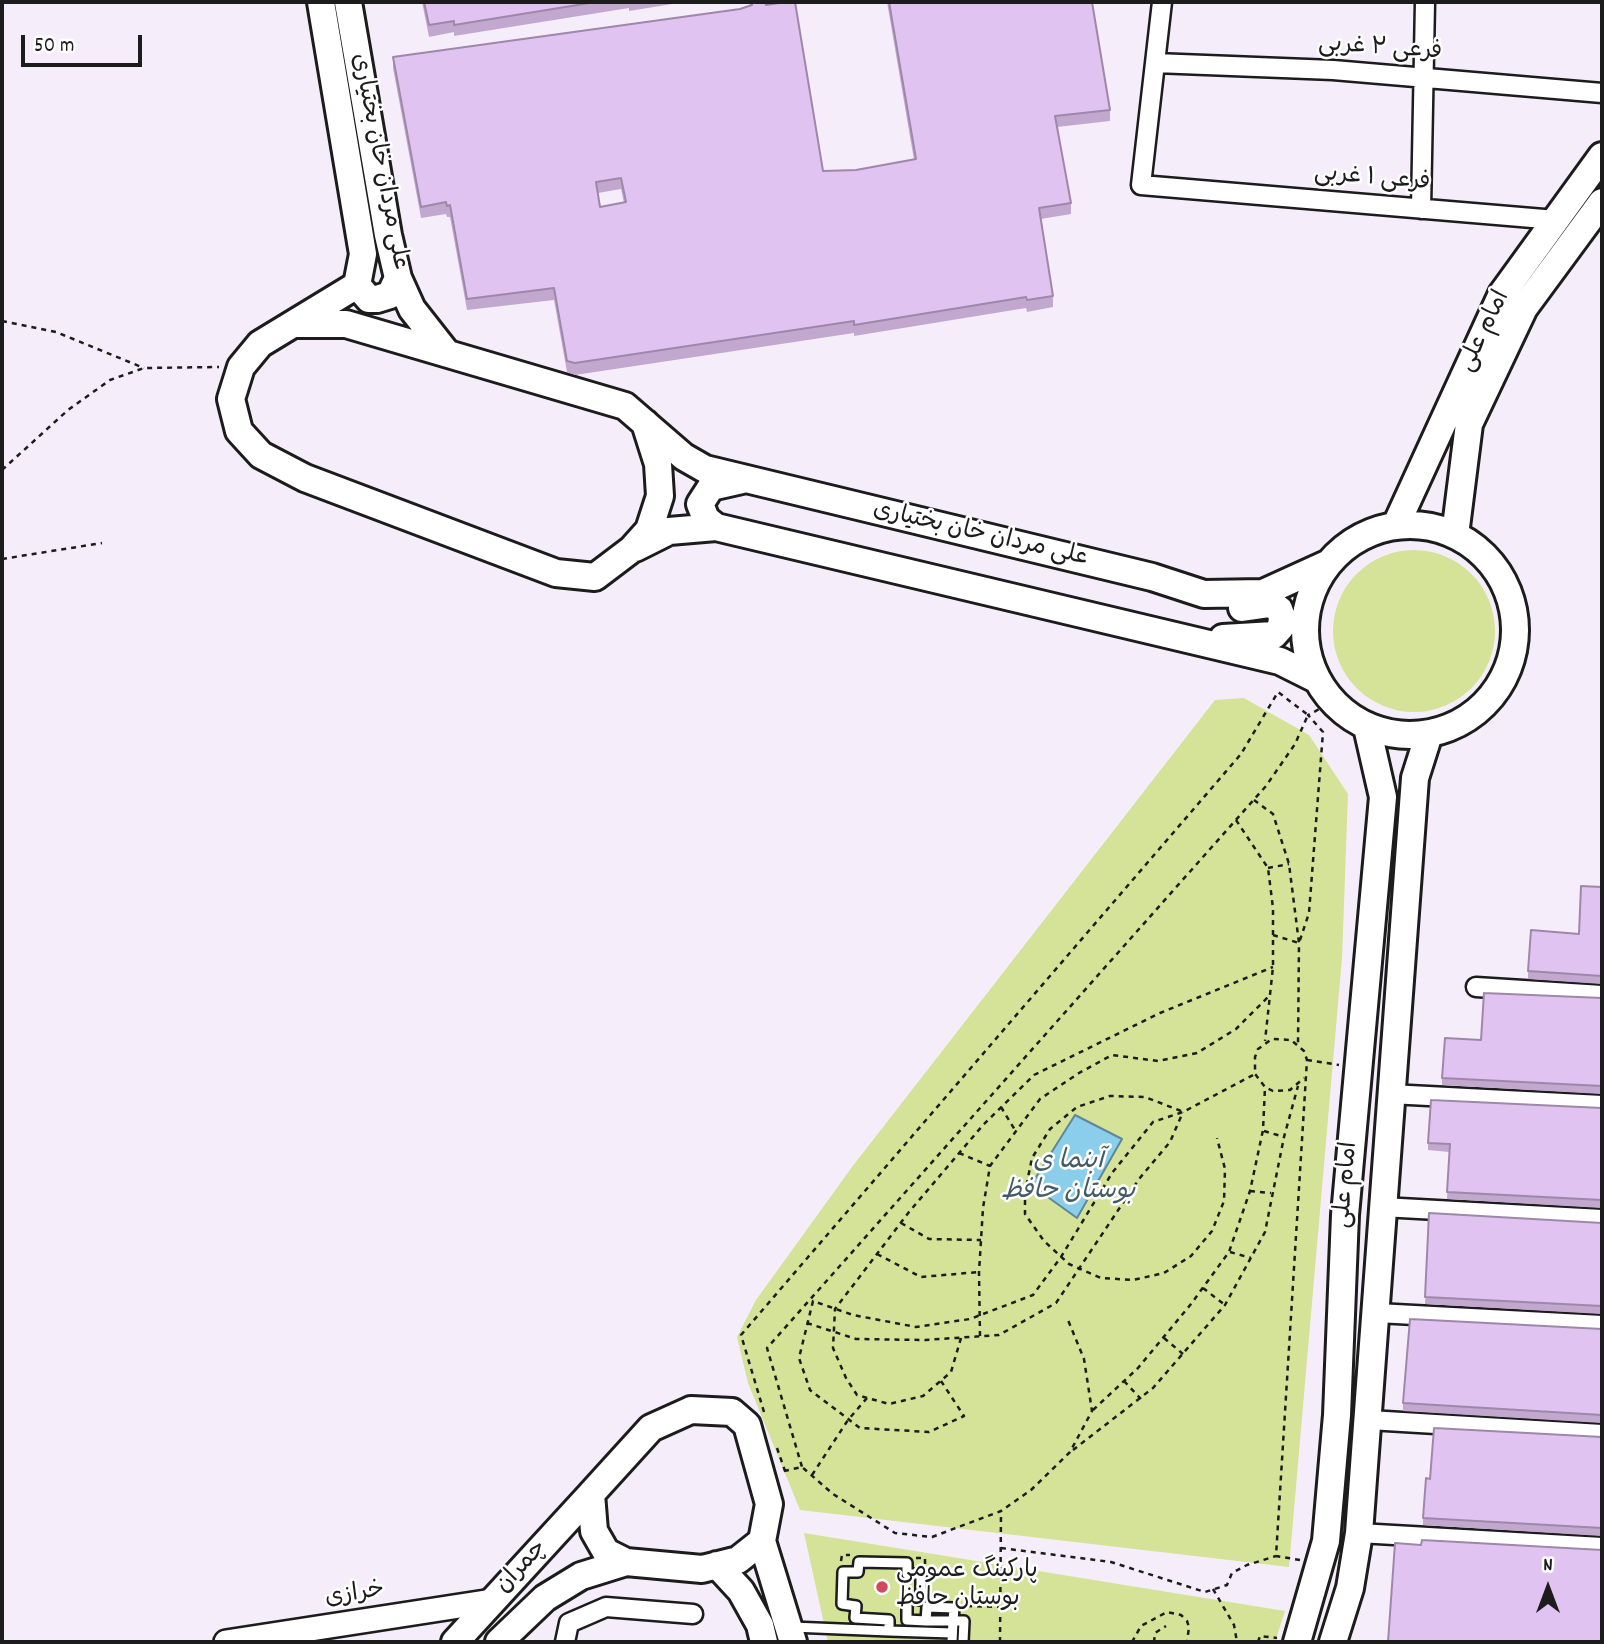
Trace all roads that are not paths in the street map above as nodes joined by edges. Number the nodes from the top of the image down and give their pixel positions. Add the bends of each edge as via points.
1 (321, 2) edge
2 (348, 2) edge
3 (1162, 2) edge
4 (1425, 2) edge
5 (1155, 63) junction
6 (1425, 77) junction
7 (1602, 93) edge
8 (1602, 156) edge
9 (1602, 201) edge
10 (1421, 209) junction
11 (1556, 220) junction
12 (1594, 224) edge
13 (398, 278) junction
14 (357, 285) junction
15 (295, 324) junction
16 (445, 351) junction
17 (644, 420) junction
18 (742, 480) junction
19 (1416, 481) junction
20 (1461, 491) junction
21 (1396, 525) junction
22 (716, 527) junction
23 (1455, 535) junction
24 (632, 549) junction
25 (1329, 563) junction
26 (1185, 587) junction
27 (1176, 635) junction
28 (1316, 679) junction
29 (1367, 727) junction
30 (1429, 734) junction
31 (1376, 765) junction
32 (1415, 778) junction
33 (1476, 987) dead end
34 (1602, 995) edge
35 (1390, 1094) junction
36 (1602, 1105) edge
37 (1345, 1215) junction
38 (1381, 1219) junction
39 (1602, 1219) edge
40 (1342, 1293) junction
41 (1377, 1302) junction
42 (1602, 1325) edge
43 (1369, 1420) junction
44 (1602, 1434) edge
45 (591, 1494) junction
46 (1359, 1533) junction
47 (762, 1541) junction
48 (1602, 1548) edge
49 (626, 1562) junction
50 (717, 1565) junction
51 (1350, 1588) junction
52 (492, 1601) junction
53 (692, 1614) dead end
54 (889, 1620) junction
55 (906, 1620) junction
56 (953, 1621) junction
57 (790, 1631) edge
58 (889, 1631) junction
59 (952, 1638) edge
60 (226, 1642) edge
61 (455, 1642) edge
62 (499, 1642) edge
63 (565, 1642) edge
64 (764, 1642) edge
65 (963, 1642) edge
66 (1297, 1642) edge
67 (1333, 1642) edge
68 (1351, 1642) edge

1 - 14 main road, علی مردان خان بختیاری via 363,254
2 - 13 main road, علی مردان خان بختیاری
3 - 5 street
4 - 6 street
5 - 6 street, فرعی ۲ غربی
5 - 10 street, فرعی ۱ غربی via 1141,185
6 - 7 street, فرعی ۲ غربی
6 - 10 street
8 - 11 main road, امام علی
9 - 12 main road, امام علی
10 - 11 street, فرعی ۱ غربی
11 - 19 main road, امام علی via 1502,294
12 - 20 main road, امام علی via 1524,308 1469,424
13 - 14 main road via 390,295 377,299 369,299
13 - 16 main road, علی مردان خان بختیاری via 412,309
14 - 15 main road, علی مردان خان بختیاری
15 - 16 main road, علی مردان خان بختیاری via 346,324
15 - 24 main road, علی مردان خان بختیاری via 260,344 241,367 231,399 239,431 261,455 305,478 556,573 595,577
16 - 17 main road, علی مردان خان بختیاری via 625,405
17 - 18 main road, علی مردان خان بختیاری via 684,457
17 - 24 main road via 658,464 660,496 649,530
18 - 22 main road via 711,487 700,504 706,519
18 - 26 main road, علی مردان خان بختیاری
19 - 20 main road via 1417,500 1425,512 1445,511
19 - 21 main road, امام علی
20 - 23 main road, امام علی
21 - 23 main road via 1430,527
21 - 25 main road via 1350,543
22 - 24 main road, علی مردان خان بختیاری via 669,531
22 - 27 main road, علی مردان خان بختیاری
23 - 30 main road via 1483,555 1504,582 1514,615 1514,649 1502,682 1481,709 1452,727
25 - 26 main road, علی مردان خان بختیاری via 1263,593 1204,594
25 - 28 main road via 1313,587 1304,618 1306,649
26 - 27 main road via 1190,595 1214,607 1270,604 1279,609 1281,627 1274,635 1252,638
27 - 28 main road, علی مردان خان بختیاری via 1280,661
28 - 29 main road via 1333,702
29 - 30 main road via 1392,734
29 - 31 main road, امام علی
30 - 32 main road, امام علی
31 - 32 main road via 1387,745 1404,746
31 - 37 main road, امام علی via 1383,797
32 - 35 main road, امام علی
33 - 34 street
35 - 36 street
35 - 38 main road, امام علی
37 - 38 main road via 1352,1234 1362,1239
37 - 40 main road, امام علی
38 - 39 street
38 - 41 main road, امام علی
40 - 41 main road via 1355,1274 1369,1274
40 - 66 main road, امام علی via 1326,1541
41 - 42 street
41 - 43 main road, امام علی
43 - 44 street
43 - 46 main road, امام علی
45 - 47 main road via 651,1427 691,1410 732,1412 747,1425 774,1474
45 - 49 main road via 594,1531 606,1552
45 - 52 main road, چمران
46 - 48 street
46 - 51 main road, امام علی
47 - 50 main road via 738,1560
47 - 57 main road
49 - 50 main road via 702,1569
49 - 62 main road, چمران via 581,1576 554,1592
50 - 64 main road via 741,1591
51 - 67 main road, امام علی
51 - 68 main road
52 - 60 street, خرازی
52 - 61 main road, چمران
53 - 63 street via 606,1607 569,1623
54 - 55 lane
54 - 55 lane via 855,1618 856,1606 842,1604 843,1572 858,1572 859,1562 906,1563 907,1574 921,1574 920,1600 907,1600
54 - 58 lane
55 - 56 lane via 926,1621 927,1607 954,1608
56 - 59 lane
56 - 65 lane via 964,1621
57 - 58 lane
58 - 59 lane

